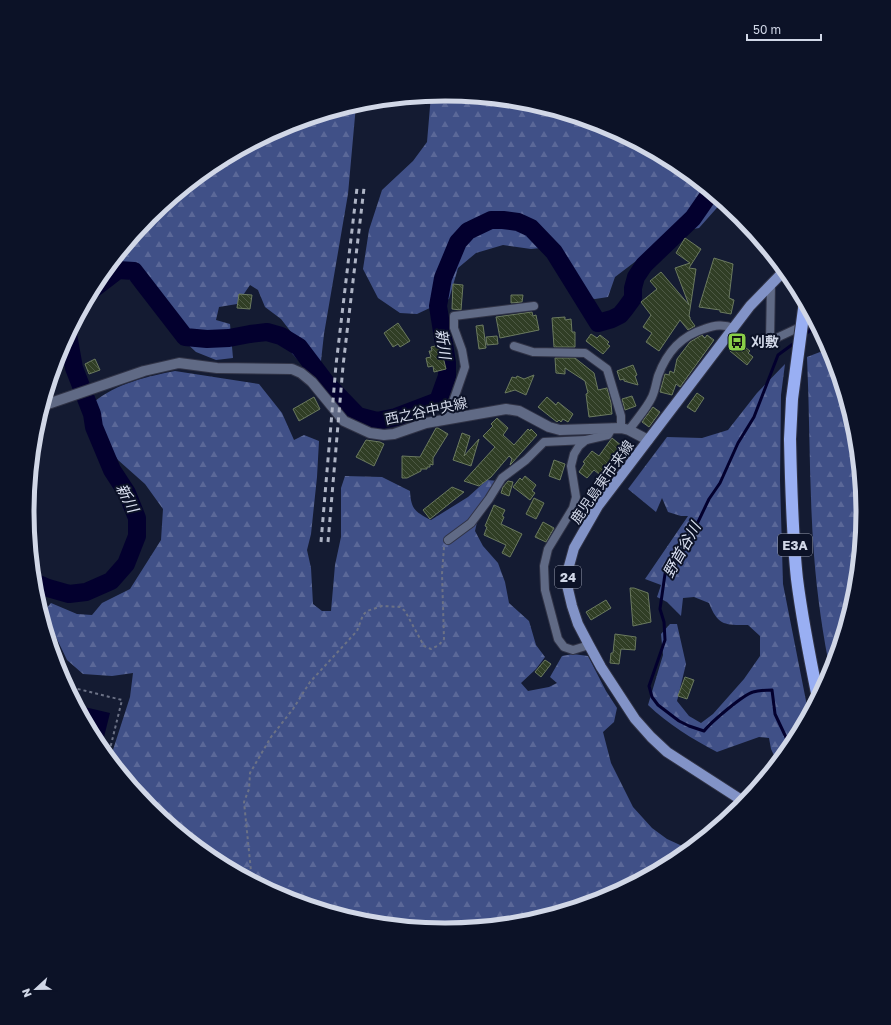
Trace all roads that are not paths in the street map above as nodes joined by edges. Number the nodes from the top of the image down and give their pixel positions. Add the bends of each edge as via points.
1 (781, 274) edge
2 (771, 284) junction
3 (534, 306) dead end
4 (804, 310) edge
5 (811, 322) edge
6 (734, 328) junction
7 (514, 346) dead end
8 (49, 404) edge
9 (447, 419) junction
10 (620, 429) junction
11 (586, 440) junction
12 (648, 440) junction
13 (448, 540) road end
14 (589, 645) junction
15 (817, 691) edge
16 (740, 799) edge

1 - 2 main road, 鹿児島東市来線 / 24
2 - 5 street via 770,341
2 - 6 main road, 鹿児島東市来線 / 24
3 - 9 street via 454,316 454,328 465,368
4 - 15 highway, E3A, bridge via 792,400 791,500 797,578
6 - 10 street via 725,324 711,326 682,340 670,353 652,398
6 - 12 main road, 鹿児島東市来線 / 24
7 - 10 street via 533,352 585,353 607,368 621,416
8 - 9 street, 西之谷中央線 via 144,371 179,363 217,368 292,369 312,382 344,420 370,433 394,434
9 - 10 street, 西之谷中央線 via 506,409 519,411 560,430
10 - 11 street via 608,435
10 - 12 street, 西之谷中央線
11 - 13 street via 544,442 502,478 471,523
11 - 14 street via 574,454 571,466 576,497 573,508 548,549 544,566 545,590 558,640 564,647 574,650
12 - 14 main road, 鹿児島東市来線 / 24 via 598,506 574,548 569,566 568,585 578,624
14 - 16 main road, 鹿児島東市来線 / 24 via 635,719 651,737 667,752

